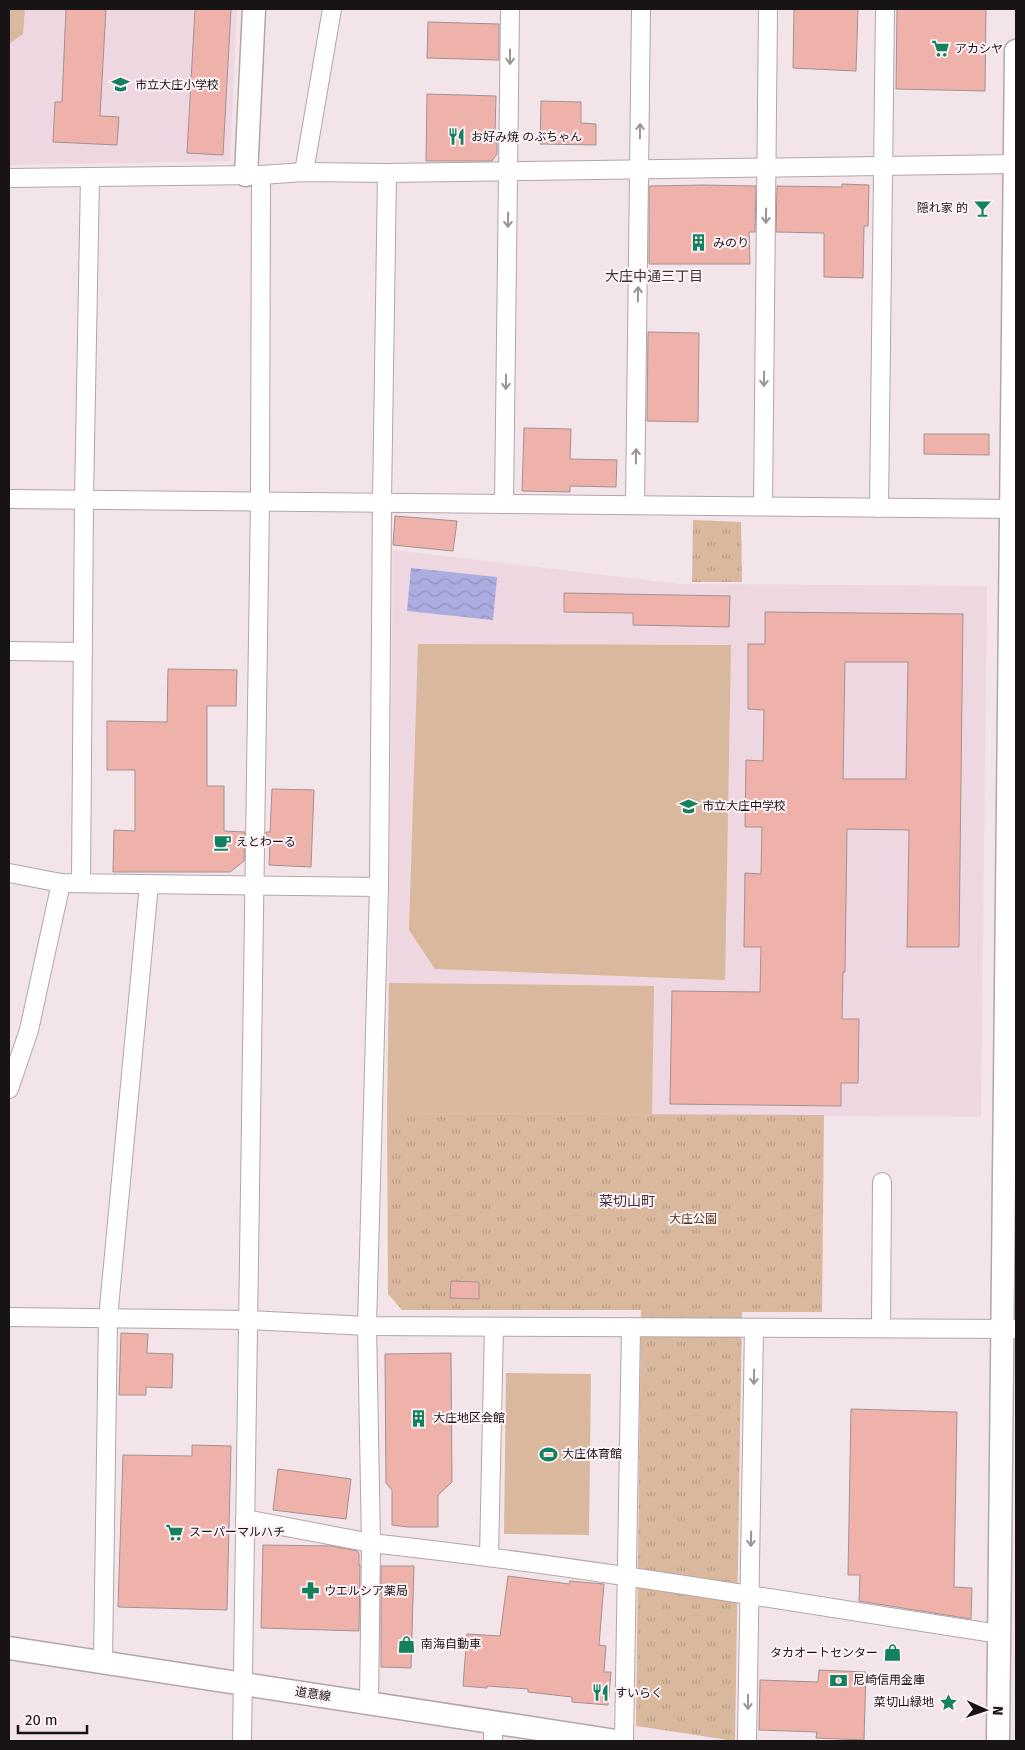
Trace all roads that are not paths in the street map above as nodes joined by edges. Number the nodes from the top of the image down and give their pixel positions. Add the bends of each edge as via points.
1 (254, 9) edge
2 (332, 9) edge
3 (510, 9) edge
4 (641, 9) edge
5 (768, 9) edge
6 (885, 9) edge
7 (1016, 51) edge
8 (1015, 164) edge
9 (883, 166) junction
10 (766, 167) junction
11 (639, 169) junction
12 (509, 171) junction
13 (304, 172) junction
14 (387, 173) junction
15 (253, 175) junction
16 (90, 177) junction
17 (9, 178) edge
18 (9, 498) edge
19 (84, 500) junction
20 (260, 501) junction
21 (382, 502) junction
22 (504, 504) junction
23 (635, 505) junction
24 (763, 506) junction
25 (879, 508) junction
26 (1013, 509) edge
27 (9, 651) edge
28 (83, 652) junction
29 (1012, 839) edge
30 (9, 873) edge
31 (61, 883) junction
32 (81, 883) junction
33 (150, 884) junction
34 (255, 886) junction
35 (379, 887) junction
36 (9, 1089) edge
37 (882, 1182) dead end
38 (9, 1317) edge
39 (108, 1318) junction
40 (249, 1320) junction
41 (367, 1326) junction
42 (494, 1326) junction
43 (630, 1327) junction
44 (754, 1328) junction
45 (881, 1328) junction
46 (1009, 1329) edge
47 (245, 1519) junction
48 (371, 1543) junction
49 (489, 1556) junction
50 (626, 1575) junction
51 (750, 1596) junction
52 (998, 1634) junction
53 (9, 1648) edge
54 (103, 1662) junction
55 (242, 1684) junction
56 (369, 1703) junction
57 (493, 1732) edge
58 (242, 1741) edge
59 (616, 1741) edge
60 (624, 1741) edge
61 (747, 1741) edge
62 (998, 1741) edge

1 - 15 street
2 - 13 street
3 -> 12 street
11 -> 4 street
5 - 10 street
6 - 9 street
7 - 8 street
8 - 9 street
8 - 26 street
9 - 10 street
9 - 25 street
10 - 11 street
10 -> 24 street
11 - 12 street
23 -> 11 street
12 - 14 street
12 -> 22 street
13 - 14 street
13 - 15 street
14 - 21 street
15 - 16 street
15 - 20 street
16 - 17 street
16 - 19 street
18 - 19 street
19 - 20 street
19 - 28 street
20 - 21 street
20 - 34 street
21 - 22 street
21 - 35 street
22 - 23 street
23 - 24 street
24 - 25 street
25 - 26 street
26 - 29 street
27 - 28 street
28 - 32 street
29 - 46 street
30 - 31 street
31 - 32 street
31 - 36 street via 29,1030
32 - 33 street
33 - 34 street
33 - 39 street
34 - 35 street
34 - 40 street
35 - 41 street
37 - 45 street
38 - 39 street
39 - 40 street
39 - 54 street
40 - 41 street
40 - 47 street
41 - 42 street
41 - 48 street
42 - 43 street
42 - 49 street
43 - 44 street
43 - 50 street
44 - 45 street
44 -> 51 street
45 - 46 street
46 - 52 street
47 - 48 street
47 - 55 street
48 - 49 street
48 - 56 street
49 - 50 street
50 - 51 street
50 - 60 street
51 - 52 street
51 -> 61 street
52 - 62 street
53 - 54 street, 道意線
54 - 55 street, 道意線
55 - 56 street, 道意線
55 - 58 street
56 - 57 street, 道意線
57 - 59 street, 道意線

